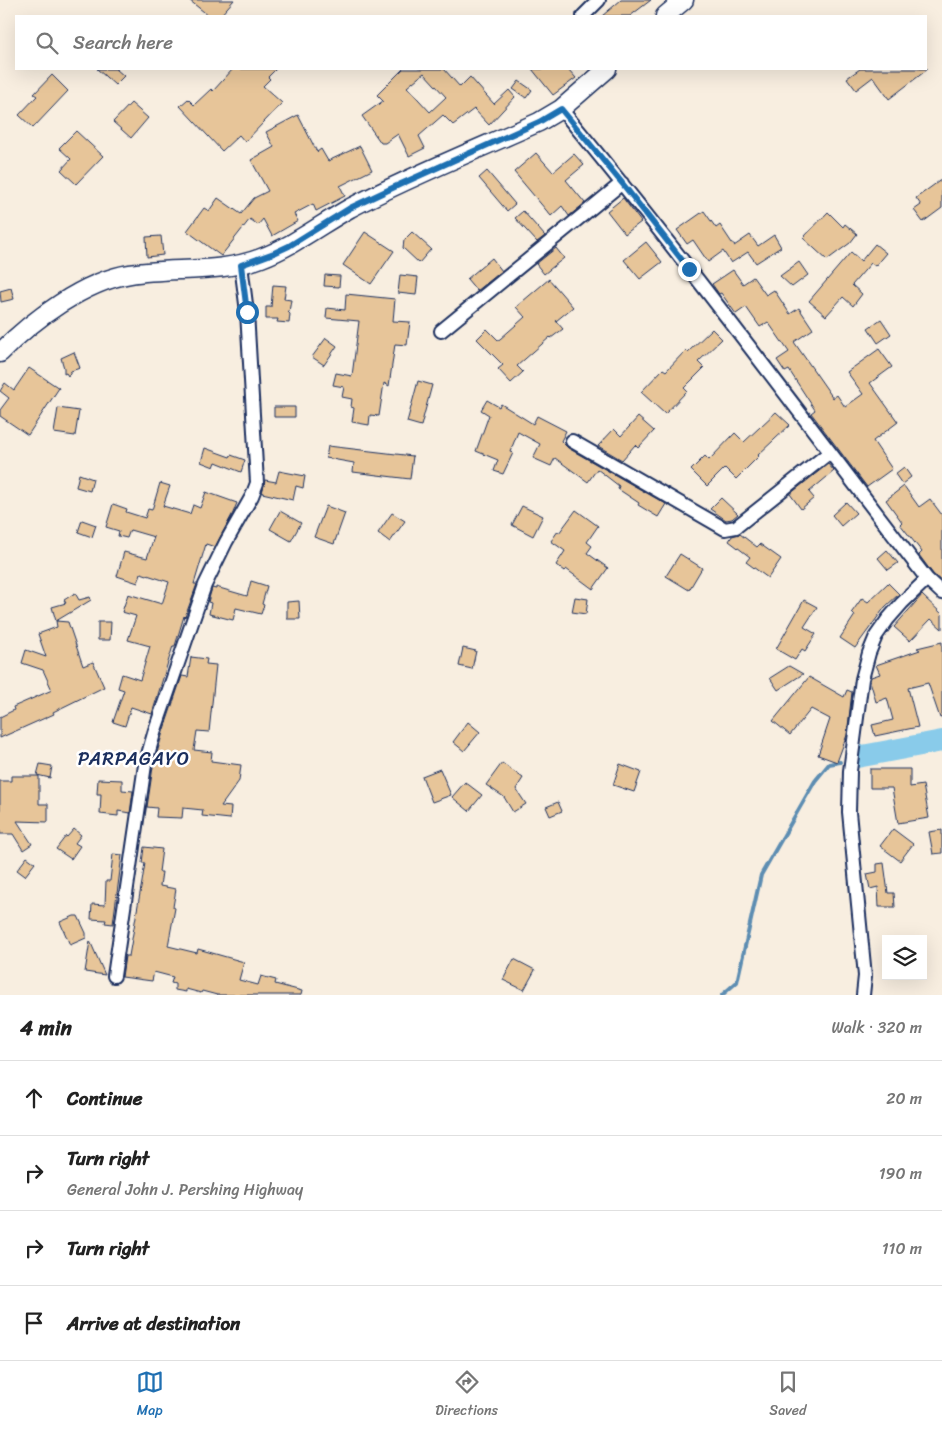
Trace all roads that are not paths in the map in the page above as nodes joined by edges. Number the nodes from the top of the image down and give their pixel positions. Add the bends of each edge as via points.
1 (599, 0) edge
2 (684, 0) edge
3 (584, 15) edge
4 (666, 15) edge
5 (606, 70) edge
6 (561, 109) junction
7 (622, 183) junction
8 (241, 265) junction
9 (441, 331) dead end
10 (0, 353) edge
11 (572, 441) dead end
12 (830, 452) junction
13 (927, 579) junction
14 (942, 593) edge
15 (114, 976) dead end
16 (863, 995) edge

1 - 3 street
2 - 4 main road
5 - 6 main road
6 - 7 street
6 - 8 main road via 350,208 274,253
7 - 9 street
7 - 12 street
8 - 10 main road via 130,274 106,280 86,288 42,317
8 - 15 street via 247,312 257,482 205,585 155,730 145,765
11 - 12 street via 725,529 736,527
12 - 13 street
13 - 14 street
13 - 16 street via 902,603 876,636 862,679 850,770 849,812

